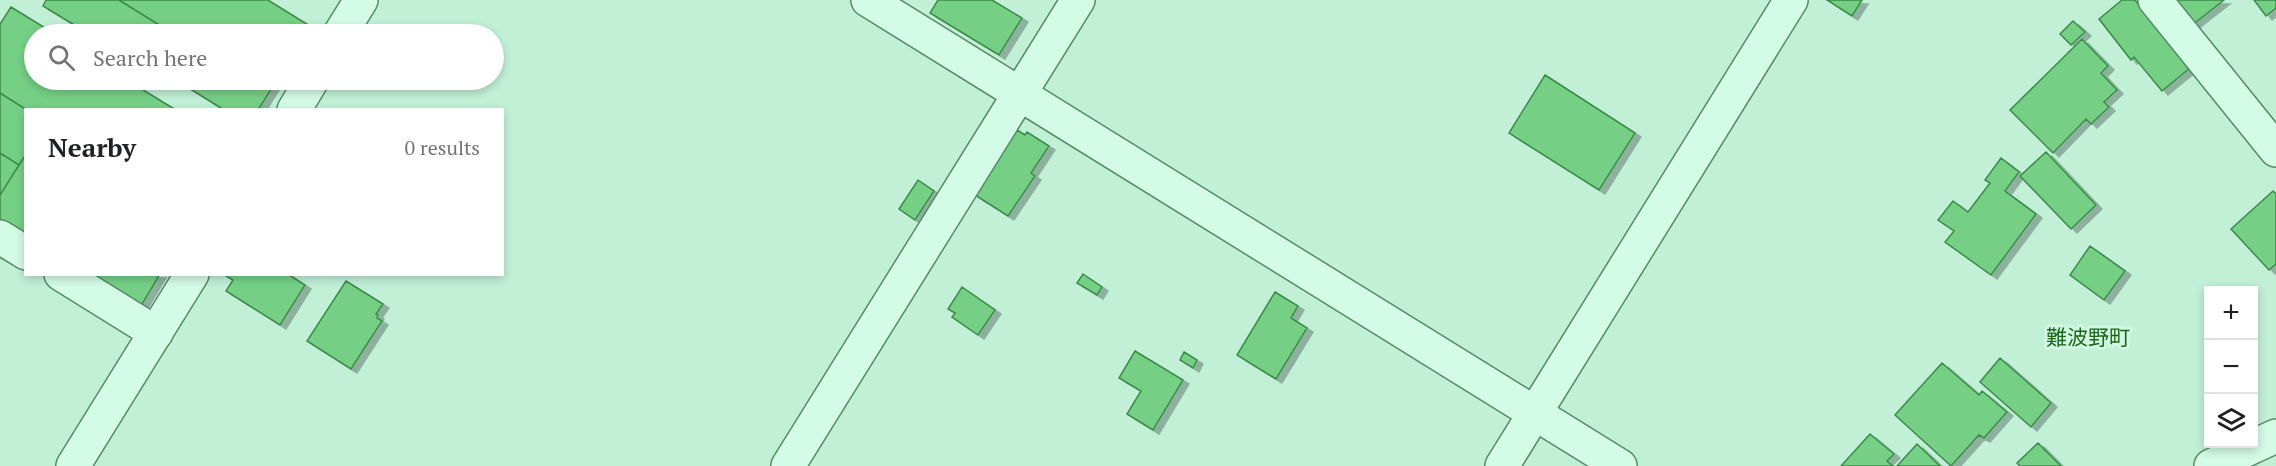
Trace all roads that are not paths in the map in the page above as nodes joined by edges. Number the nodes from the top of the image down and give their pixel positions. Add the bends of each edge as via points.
1 (361, 0) edge
2 (868, 0) edge
3 (1078, 0) edge
4 (1791, 0) edge
5 (2155, 0) edge
6 (346, 24) edge
7 (306, 90) edge
8 (1020, 94) junction
9 (295, 108) edge
10 (2276, 150) edge
11 (0, 237) edge
12 (24, 252) edge
13 (64, 276) edge
14 (191, 276) edge
15 (156, 333) junction
16 (1535, 412) junction
17 (2276, 436) edge
18 (73, 466) edge
19 (788, 466) edge
20 (1502, 466) edge
21 (1620, 466) edge
22 (2211, 466) edge

1 - 6 street
2 - 8 street
3 - 8 street
4 - 16 street
5 - 10 street
7 - 9 street
8 - 16 street
8 - 19 street
11 - 12 street
13 - 15 street
14 - 15 street
15 - 18 street
16 - 20 street
16 - 21 street
17 - 22 street

